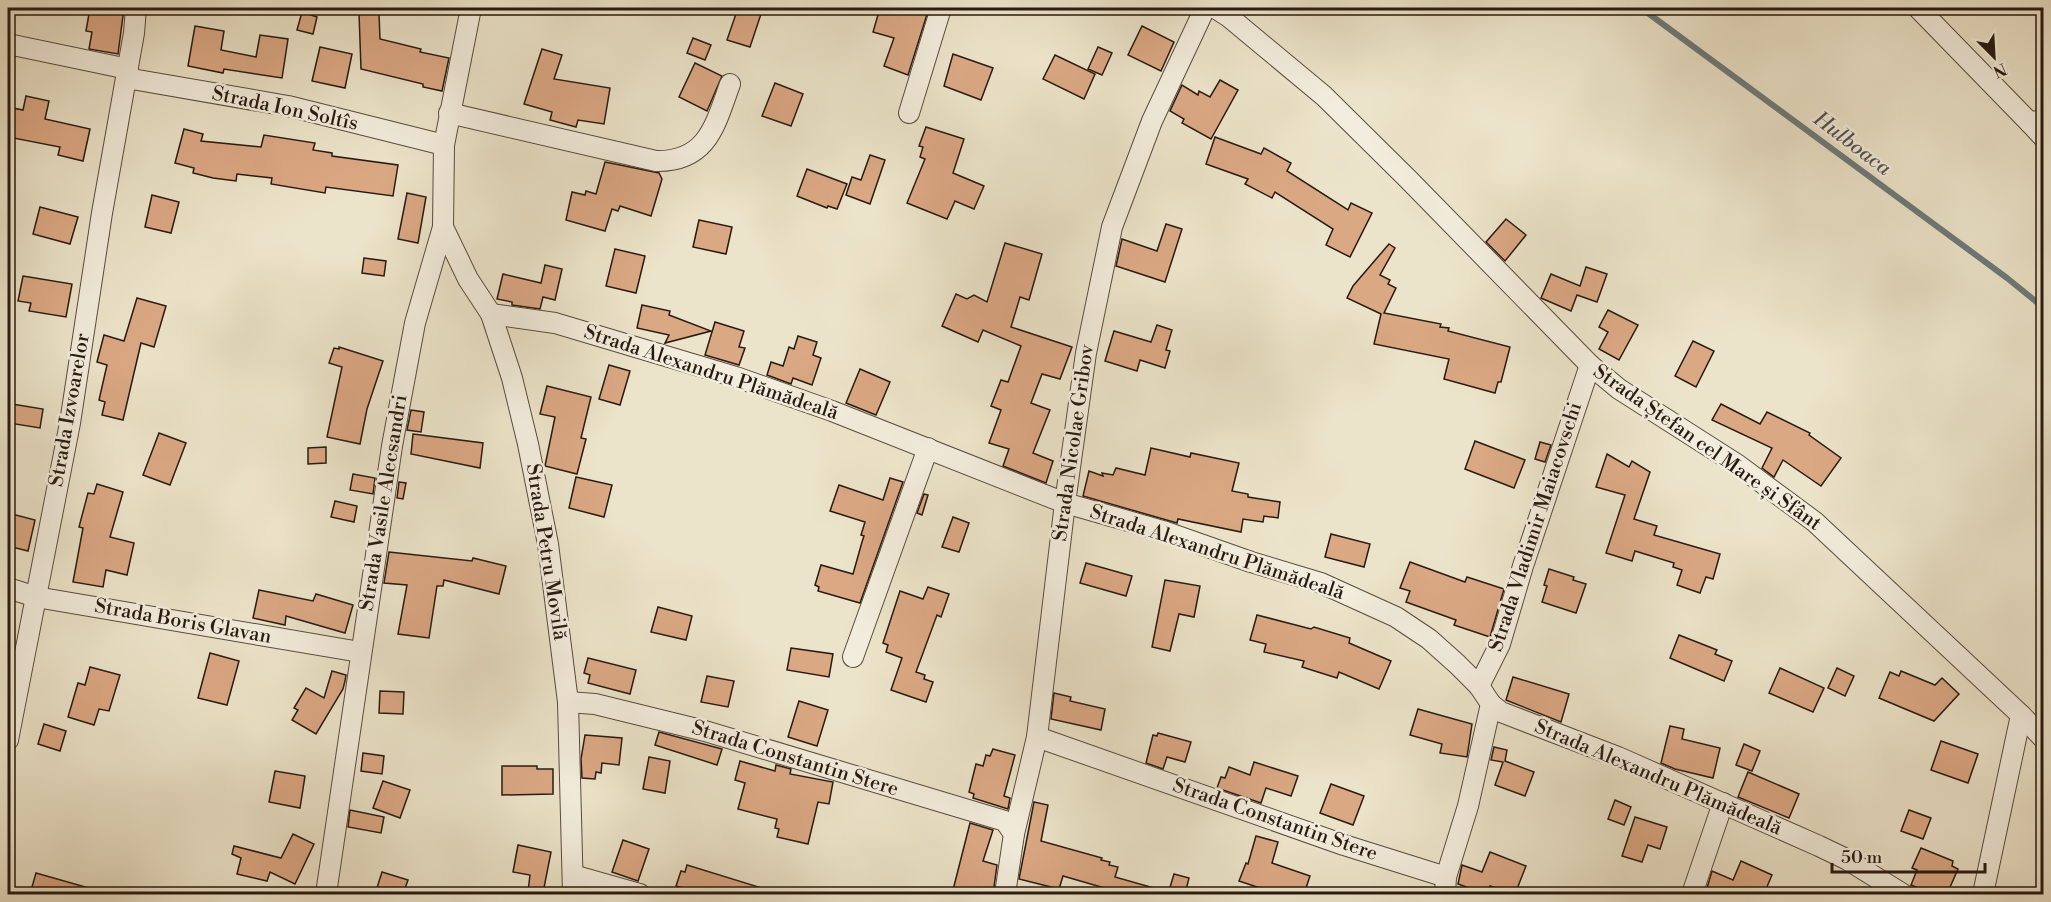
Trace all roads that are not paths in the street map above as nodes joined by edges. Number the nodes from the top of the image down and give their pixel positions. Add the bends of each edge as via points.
1 (136, 8) edge
2 (471, 8) edge
3 (941, 8) edge
4 (1205, 8) edge
5 (1215, 8) edge
6 (1918, 8) edge
7 (8, 44) edge
8 (127, 73) junction
9 (730, 84) dead end
10 (449, 113) junction
11 (909, 113) dead end
12 (2037, 121) edge
13 (2043, 138) edge
14 (444, 145) junction
15 (443, 227) junction
16 (491, 314) junction
17 (1590, 365) junction
18 (928, 448) junction
19 (1065, 503) junction
20 (8, 588) edge
21 (36, 597) junction
22 (360, 652) junction
23 (853, 657) dead end
24 (1479, 687) junction
25 (568, 702) junction
26 (1491, 705) junction
27 (2021, 715) junction
28 (1037, 737) junction
29 (2043, 739) edge
30 (8, 740) edge
31 (1723, 803) junction
32 (1014, 834) junction
33 (573, 885) edge
34 (1445, 886) edge
35 (326, 894) edge
36 (640, 894) edge
37 (1005, 894) edge
38 (1692, 894) edge
39 (1903, 894) edge
40 (1983, 894) edge

1 - 8 street, Strada Izvoarelor
2 - 10 street, Strada Vasile Alecsandri
3 - 11 street
4 - 19 street, Strada Nicolae Gribov via 1152,121 1112,227 1086,353
5 - 17 street, Strada Ștefan cel Mare și Sfânt via 1324,96
6 - 12 street
7 - 8 street, Strada Ion Soltîs
8 - 14 street, Strada Ion Soltîs via 288,106
8 - 21 street, Strada Izvoarelor via 70,423
9 - 10 street via 719,116 699,149 670,161
10 - 14 street, Strada Vasile Alecsandri
12 - 13 street
14 - 15 street, Strada Vasile Alecsandri
15 - 16 street, Strada Petru Movilă via 468,279
15 - 22 street, Strada Vasile Alecsandri via 415,323
16 - 18 street, Strada Alexandru Plămădeală via 555,323 654,352 747,381
16 - 25 street, Strada Petru Movilă via 512,378 548,544
17 - 24 street, Strada Vladimir Maiacovschi via 1500,644
17 - 27 street, Strada Ștefan cel Mare și Sfânt via 1619,389 1738,465 1815,522
18 - 19 street, Strada Alexandru Plămădeală
18 - 23 street
19 - 24 street, Strada Alexandru Plămădeală via 1321,583 1396,617 1429,639
19 - 28 street, Strada Nicolae Gribov
20 - 21 street, Strada Boris Glavan
21 - 22 street, Strada Boris Glavan
21 - 30 street, Strada Izvoarelor
22 - 35 street, Strada Vasile Alecsandri
24 - 26 street, Strada Alexandru Plămădeală
25 - 32 street, Strada Constantin Stere via 595,704 705,731 1005,821
25 - 33 street, Strada Petru Movilă
26 - 31 street, Strada Alexandru Plămădeală
26 - 34 street
27 - 29 street, Strada Ștefan cel Mare și Sfânt
27 - 40 street
28 - 32 street, Strada Nicolae Gribov
28 - 34 street, Strada Constantin Stere via 1344,845
31 - 38 street
31 - 39 street, Strada Alexandru Plămădeală via 1846,860
32 - 37 street, Strada Nicolae Gribov
33 - 36 street

